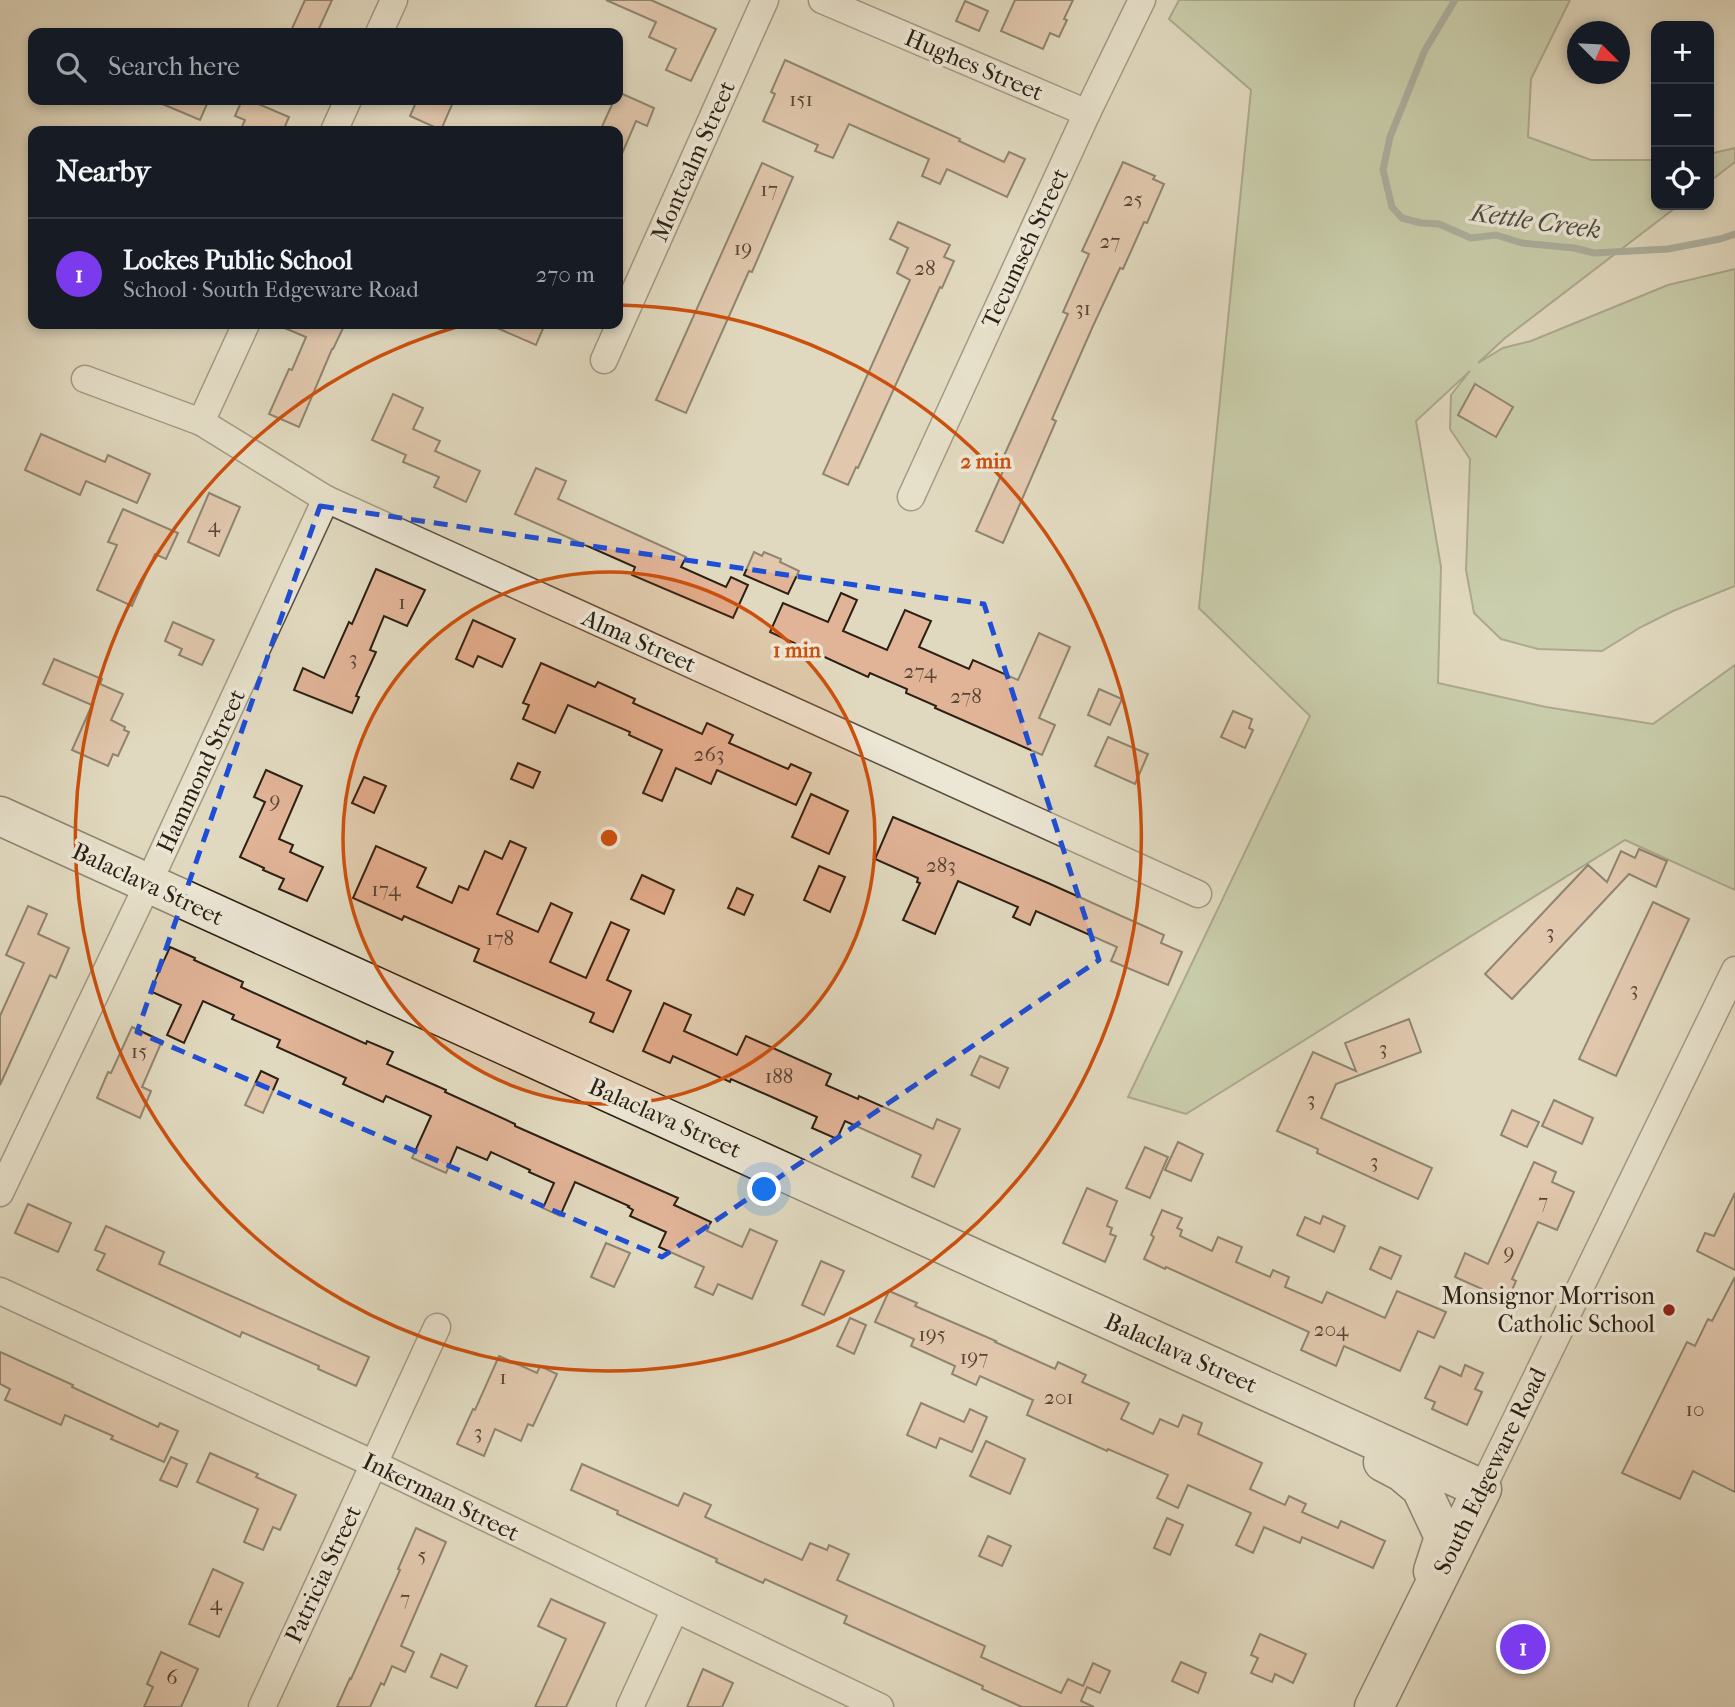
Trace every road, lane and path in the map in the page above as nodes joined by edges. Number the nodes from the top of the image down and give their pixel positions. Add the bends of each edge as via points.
1 (394, 0) edge
2 (765, 0) edge
3 (822, 0) edge
4 (1142, 0) edge
5 (381, 28) edge
6 (346, 105) edge
7 (1087, 113) junction
8 (336, 126) edge
9 (623, 318) edge
10 (244, 329) edge
11 (618, 329) edge
12 (604, 360) dead end
13 (85, 379) dead end
14 (201, 422) junction
15 (911, 497) dead end
16 (326, 499) junction
17 (0, 816) edge
18 (148, 884) junction
19 (1198, 894) dead end
20 (1735, 971) edge
21 (0, 1193) edge
22 (0, 1291) edge
23 (437, 1327) dead end
24 (1290, 1402) junction
25 (374, 1464) junction
26 (1482, 1489) junction
27 (675, 1609) junction
28 (1416, 1622) junction
29 (262, 1707) edge
30 (630, 1707) edge
31 (880, 1707) edge
32 (1374, 1707) edge

1 - 5 street
2 - 9 street, Montcalm Street
3 - 7 street, Hughes Street
4 - 7 street, Tecumseh Street
6 - 8 street
7 - 15 street, Tecumseh Street
10 - 14 street
11 - 12 street, Montcalm Street
13 - 14 street, Alma Street
14 - 16 street, Alma Street
16 - 18 street, Hammond Street
16 - 19 street, Alma Street
17 - 18 street, Balaclava Street
18 - 21 street, Hammond Street
18 - 24 street, Balaclava Street
20 - 26 street, South Edgeware Road
22 - 25 street, Inkerman Street
23 - 25 street, Patricia Street
24 - 26 street, Balaclava Street
24 - 28 street via 1421,1488 1444,1537
25 - 27 street, Inkerman Street
25 - 29 street, Patricia Street
26 - 28 street, South Edgeware Road
27 - 30 street
27 - 31 street, Inkerman Street
28 - 32 street, South Edgeware Road

